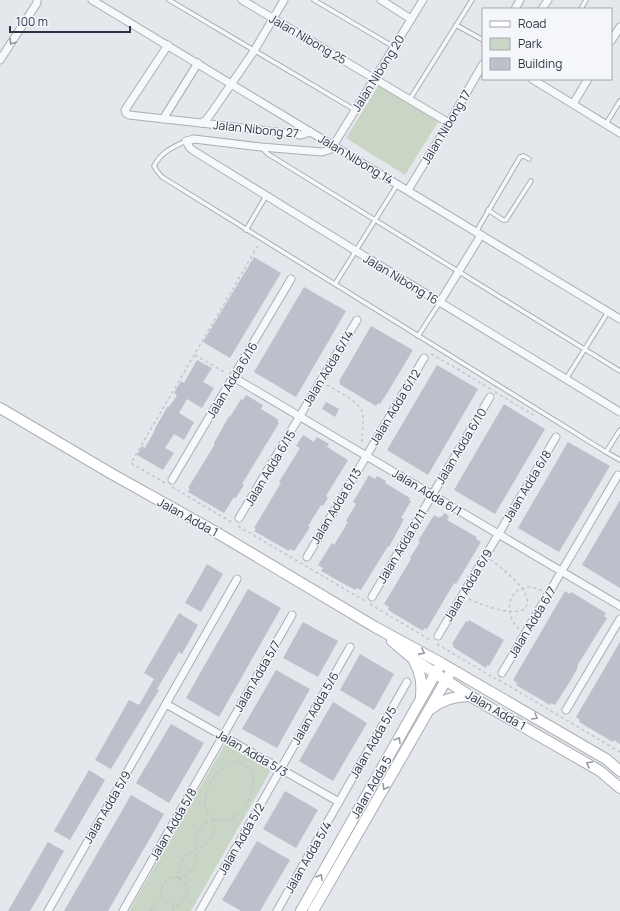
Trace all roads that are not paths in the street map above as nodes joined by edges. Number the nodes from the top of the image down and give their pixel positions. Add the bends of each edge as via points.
1 (37, 0) edge
2 (92, 0) edge
3 (169, 0) edge
4 (242, 0) edge
5 (284, 0) edge
6 (314, 0) edge
7 (423, 0) edge
8 (472, 0) edge
9 (385, 1) edge
10 (103, 3) edge
11 (273, 18) junction
12 (411, 19) junction
13 (456, 25) junction
14 (620, 27) edge
15 (482, 39) edge
16 (612, 39) edge
17 (168, 45) junction
18 (394, 47) junction
19 (254, 51) junction
20 (0, 60) edge
21 (198, 63) junction
22 (482, 66) edge
23 (375, 78) junction
24 (536, 80) edge
25 (587, 80) edge
26 (232, 84) junction
27 (410, 99) junction
28 (620, 101) edge
29 (573, 104) junction
30 (355, 110) junction
31 (163, 119) junction
32 (201, 123) junction
33 (449, 123) junction
34 (606, 124) junction
35 (311, 132) junction
36 (620, 133) edge
37 (186, 141) junction
38 (333, 146) junction
39 (261, 147) junction
40 (529, 159) dead end
41 (531, 180) dead end
42 (397, 184) junction
43 (408, 190) junction
44 (267, 195) junction
45 (488, 210) junction
46 (375, 220) junction
47 (246, 230) junction
48 (478, 234) junction
49 (356, 251) junction
50 (459, 272) junction
51 (291, 279) dead end
52 (335, 284) junction
53 (440, 302) junction
54 (609, 312) junction
55 (620, 319) edge
56 (357, 320) dead end
57 (418, 336) junction
58 (585, 350) junction
59 (424, 358) road end
60 (620, 371) edge
61 (233, 377) junction
62 (566, 379) junction
63 (490, 397) road end
64 (0, 408) edge
65 (620, 412) edge
66 (300, 417) junction
67 (620, 430) edge
68 (556, 437) dead end
69 (606, 452) junction
70 (364, 455) junction
71 (620, 460) edge
72 (618, 476) dead end
73 (172, 480) dead end
74 (432, 495) junction
75 (239, 518) dead end
76 (498, 534) junction
77 (307, 557) dead end
78 (562, 572) junction
79 (237, 579) dead end
80 (372, 597) dead end
81 (620, 606) edge
82 (292, 615) dead end
83 (620, 619) edge
84 (375, 627) junction
85 (438, 636) dead end
86 (350, 647) dead end
87 (412, 658) junction
88 (442, 663) junction
89 (453, 669) junction
90 (502, 673) dead end
91 (435, 674) junction
92 (446, 680) junction
93 (407, 682) dead end
94 (470, 696) junction
95 (420, 701) junction
96 (166, 704) junction
97 (566, 710) dead end
98 (429, 711) junction
99 (223, 736) junction
100 (281, 769) junction
101 (620, 771) edge
102 (620, 788) edge
103 (339, 802) junction
104 (202, 910) edge
105 (48, 911) edge
106 (123, 911) edge
107 (277, 911) edge
108 (301, 911) edge
109 (313, 911) edge

1 -> 20 street
2 - 10 street, Jalan Nibong 14
3 - 19 lane
4 - 11 street, Jalan Nibong 25
5 - 11 street
6 - 18 lane
7 - 12 street, Jalan Nibong 20
8 - 13 lane
9 - 12 street
10 - 17 street, Jalan Nibong 14
11 - 19 street
11 - 23 street, Jalan Nibong 25
12 - 18 street, Jalan Nibong 20
13 - 15 lane
13 - 27 lane
14 - 16 street
17 - 21 street, Jalan Nibong 14
17 - 31 street, Jalan Nibong 27 via 125,110 129,116
18 - 23 street, Jalan Nibong 20
19 - 26 street
19 - 30 lane
21 - 26 street, Jalan Nibong 14
21 - 31 street
22 - 33 street, Jalan Nibong 17
23 - 27 street, Jalan Nibong 25
23 - 30 street, Jalan Nibong 20
24 - 29 street
25 - 29 street
26 - 32 street via 210,115
26 - 35 street, Jalan Nibong 14
27 - 33 street, Jalan Nibong 25
28 - 34 lane
29 - 34 street
30 - 38 street, Jalan Nibong 20
31 - 32 street, Jalan Nibong 27
32 - 35 street, Jalan Nibong 27 via 301,135
33 - 43 street, Jalan Nibong 17
34 - 36 street
35 - 38 street, Jalan Nibong 14
37 - 39 street via 200,140
37 - 44 street, Jalan Nibong 16 via 194,151
37 - 47 lane via 162,153 154,166 157,171 162,177
38 - 39 street via 322,152
38 - 42 street, Jalan Nibong 14
39 - 46 lane via 268,154
40 - 45 lane via 520,157
41 - 45 lane via 506,220
42 - 43 street, Jalan Nibong 14
42 - 46 lane
43 - 48 street, Jalan Nibong 14
44 - 47 lane
44 - 49 street, Jalan Nibong 16
45 - 48 lane
46 - 49 lane
46 - 50 lane
47 - 52 lane
48 - 50 street
48 - 54 street, Jalan Nibong 14
49 - 52 lane
49 - 53 street, Jalan Nibong 16
50 - 53 street
50 - 58 lane
51 - 61 street, Jalan Adda 6/16
52 - 57 lane
53 - 57 lane
53 - 62 street, Jalan Nibong 16
54 - 55 street, Jalan Nibong 14
54 - 58 lane
56 - 66 street, Jalan Adda 6/14
57 - 69 lane
58 - 60 lane
58 - 62 lane
59 - 70 street, Jalan Adda 6/12
61 - 66 street, Jalan Adda 6/1
61 - 73 street, Jalan Adda 6/16
62 - 65 street, Jalan Nibong 16
63 - 74 street, Jalan Adda 6/10
64 - 84 street, Jalan Adda 1
66 - 70 street, Jalan Adda 6/1
66 - 75 street, Jalan Adda 6/15
67 - 69 lane
68 - 76 street, Jalan Adda 6/8
69 - 71 lane
70 - 74 street, Jalan Adda 6/1
70 - 77 street, Jalan Adda 6/13
72 - 78 street, Jalan Adda 6/7
74 - 76 street, Jalan Adda 6/1
74 - 80 street, Jalan Adda 6/11
76 - 78 street, Jalan Adda 6/1
76 - 85 street, Jalan Adda 6/9
78 - 81 street, Jalan Adda 6/1
78 - 90 street, Jalan Adda 6/7
79 - 96 street
82 - 99 street, Jalan Adda 5/7
83 - 97 street
84 - 87 street, Jalan Adda 1
84 -> 88 street, Jalan Adda 1
86 - 100 street, Jalan Adda 5/6
87 - 91 street, Jalan Adda 1
87 - 95 street via 420,671
88 - 89 street, Jalan Adda 1
88 - 91 street, Jalan Adda 5
89 - 92 street, Jalan Adda 5
89 -> 101 street, Jalan Adda 1 via 606,759
91 - 92 street, Jalan Adda 1
91 - 95 street, Jalan Adda 5
92 - 94 street, Jalan Adda 1
92 - 98 street, Jalan Adda 5
93 - 103 street, Jalan Adda 5/5
94 - 98 street via 447,699
102 -> 94 street, Jalan Adda 1 via 600,771
108 -> 95 street, Jalan Adda 5
96 - 99 street, Jalan Adda 5/3
96 - 105 street, Jalan Adda 5/9
98 -> 109 street, Jalan Adda 5
99 - 100 street, Jalan Adda 5/3
99 - 106 street, Jalan Adda 5/8
100 - 103 street, Jalan Adda 5/3
100 - 104 street, Jalan Adda 5/2
103 - 107 street, Jalan Adda 5/4

